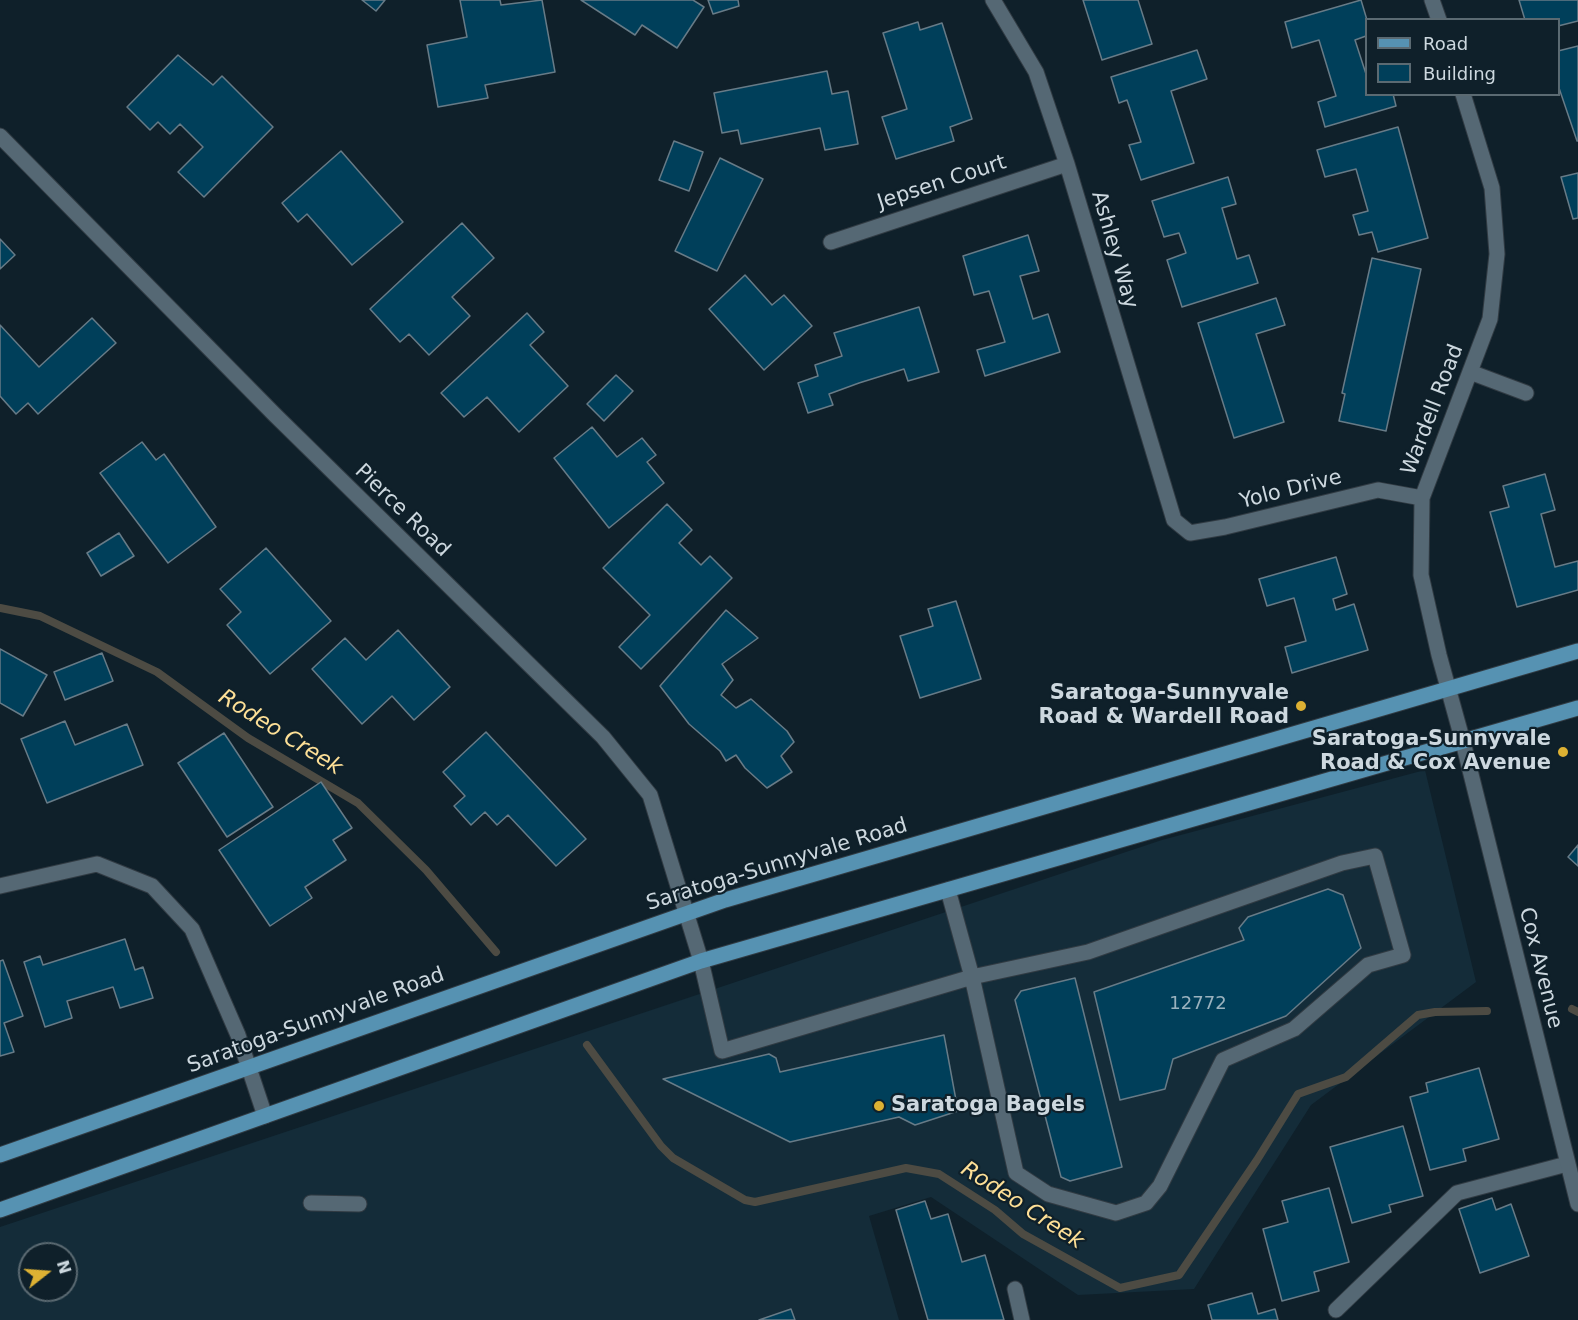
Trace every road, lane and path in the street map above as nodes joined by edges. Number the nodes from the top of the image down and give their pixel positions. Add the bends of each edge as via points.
1 (993, 0) edge
2 (1432, 0) edge
3 (1438, 18) edge
4 (1463, 96) edge
5 (0, 136) edge
6 (1067, 164) junction
7 (831, 242) dead end
8 (1470, 372) junction
9 (1526, 393) dead end
10 (1422, 498) junction
11 (1174, 520) joint
12 (1578, 651) edge
13 (1448, 690) junction
14 (1578, 708) edge
15 (1463, 742) junction
16 (0, 886) edge
17 (948, 890) junction
18 (687, 912) junction
19 (701, 962) junction
20 (972, 977) junction
21 (250, 1066) junction
22 (265, 1116) junction
23 (0, 1155) edge
24 (1567, 1164) junction
25 (311, 1203) dead end
26 (359, 1204) dead end
27 (1578, 1204) edge
28 (0, 1210) edge
29 (1015, 1288) dead end
30 (1336, 1310) dead end
31 (1022, 1320) edge

1 - 6 street, Ashley Way via 1036,72
2 - 3 street
4 - 8 street, Wardell Road via 1492,188 1497,254 1490,319
5 - 18 street, Pierce Road via 275,415 603,737 650,795
6 - 7 street, Jepsen Court
6 - 11 street, Ashley Way
8 - 9 street
8 - 10 street, Wardell Road
10 - 11 street, Yolo Drive via 1378,490 1190,533
10 - 13 street, Wardell Road via 1421,575
12 - 13 main road, Saratoga-Sunnyvale Road
13 - 15 street, Wardell Road
13 - 18 main road, Saratoga-Sunnyvale Road
14 - 15 main road
15 - 17 main road
15 - 24 street, Cox Avenue
16 - 21 street via 97,864 152,886 192,929
17 - 19 main road
17 - 20 street
18 - 19 street, Pierce Road
18 - 21 main road, Saratoga-Sunnyvale Road
19 - 20 street, Pierce Road via 722,1051
19 - 22 main road
20 - 20 street via 1088,952 1342,863 1375,856 1403,955 1368,966 1294,1029 1223,1060 1160,1186 1146,1203 1116,1213 1048,1194 1016,1173
21 - 22 street
21 - 23 main road, Saratoga-Sunnyvale Road
22 - 28 main road
24 - 27 street, Cox Avenue
24 - 30 street via 1457,1193
25 - 26 street
29 - 31 street

